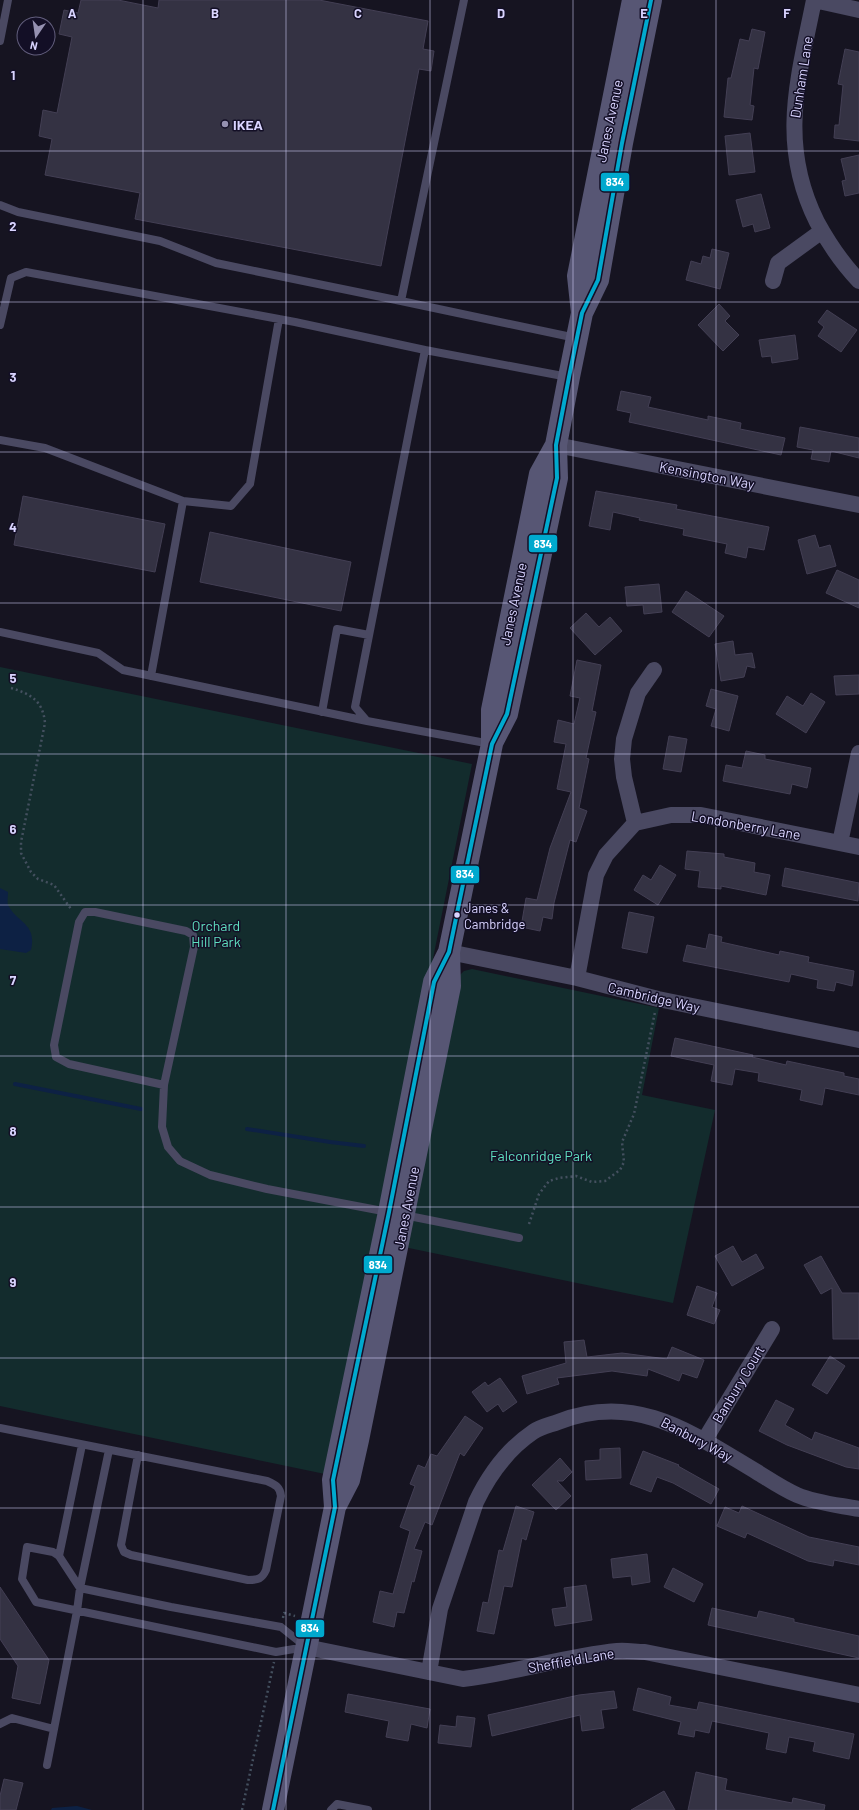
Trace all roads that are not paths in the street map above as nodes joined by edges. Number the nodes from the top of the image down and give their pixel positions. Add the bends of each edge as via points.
1 (8, 0) edge
2 (464, 0) edge
3 (633, 0) edge
4 (651, 0) edge
5 (814, 0) edge
6 (859, 10) edge
7 (0, 41) edge
8 (0, 205) edge
9 (822, 231) junction
10 (773, 281) dead end
11 (859, 281) edge
12 (400, 302) junction
13 (582, 313) junction
14 (279, 319) junction
15 (0, 326) edge
16 (577, 338) junction
17 (425, 350) junction
18 (569, 377) junction
19 (0, 440) edge
20 (556, 445) junction
21 (183, 502) junction
22 (859, 505) edge
23 (0, 632) edge
24 (369, 635) junction
25 (654, 670) dead end
26 (151, 676) junction
27 (322, 712) junction
28 (367, 721) junction
29 (492, 744) junction
30 (859, 753) edge
31 (635, 823) junction
32 (840, 843) junction
33 (859, 847) edge
34 (449, 952) junction
35 (577, 978) junction
36 (859, 1040) edge
37 (164, 1085) junction
38 (397, 1214) junction
39 (519, 1238) dead end
40 (772, 1329) dead end
41 (0, 1428) edge
42 (704, 1440) junction
43 (82, 1445) junction
44 (109, 1450) junction
45 (138, 1455) junction
46 (859, 1509) edge
47 (59, 1556) junction
48 (80, 1588) junction
49 (77, 1611) junction
50 (306, 1647) junction
51 (429, 1672) junction
52 (859, 1695) edge
53 (0, 1724) edge
54 (54, 1729) junction
55 (47, 1765) dead end
56 (273, 1810) edge
57 (331, 1810) edge
58 (368, 1810) edge

1 - 7 lane
2 - 12 lane
3 - 13 street, Janes Avenue via 578,276
4 - 13 street, Janes Avenue via 598,280
5 - 6 street
5 - 9 street, Dunham Lane via 798,79 794,149 804,192
8 - 12 lane via 18,212 160,241 216,263
9 - 10 street via 778,263
9 - 11 street, Dunham Lane via 840,259
12 - 16 lane
13 - 16 street, Janes Avenue
14 - 15 lane via 26,272 11,278
14 - 17 lane
14 - 21 lane via 250,484 231,506
16 - 18 street, Janes Avenue
17 - 18 lane
17 - 24 lane
18 - 20 street, Janes Avenue
19 - 21 lane via 45,448
20 - 22 street, Kensington Way
20 - 29 street, Janes Avenue via 557,478 507,714
21 - 26 lane
23 - 26 lane via 98,653 123,670
24 - 27 lane via 338,630
24 - 28 lane via 354,707
25 - 31 street via 638,693 624,739 624,777
26 - 27 lane
27 - 28 lane
28 - 29 lane
29 - 34 street, Janes Avenue
30 - 32 street
31 - 32 street, Londonberry Lane via 671,815 701,815
31 - 35 street via 606,855 596,875
32 - 33 street, Londonberry Lane
34 - 35 street, Cambridge Way
34 - 38 street, Janes Avenue via 450,986
35 - 36 street, Cambridge Way via 658,999
37 - 37 lane via 194,947 193,935 186,931 85,912 79,922 54,1045 56,1057 69,1064
37 - 38 lane via 162,1128 168,1147 180,1162 210,1175 260,1187
38 - 39 lane
38 - 50 street, Janes Avenue via 349,1480 335,1507
40 - 42 street, Banbury Court
41 - 43 lane
42 - 46 street, Banbury Way via 798,1495 818,1502
42 - 51 street, Banbury Way via 658,1418 622,1411 587,1413 534,1432 494,1470 476,1502 440,1609
43 - 44 lane
43 - 47 lane
44 - 45 lane
44 - 48 lane
45 - 45 lane via 276,1485 281,1496 263,1577 248,1580 124,1552 121,1545
47 - 48 lane
47 - 49 lane via 53,1552 27,1547 22,1579 36,1602
48 - 49 lane
48 - 50 lane via 281,1627
49 - 50 lane via 276,1652
49 - 54 lane
50 - 51 street, Sheffield Lane
50 - 56 street, Janes Avenue
51 - 52 street, Sheffield Lane via 463,1679 587,1655 619,1651 645,1652
53 - 54 lane via 12,1718
54 - 55 lane
57 - 58 lane via 337,1804

